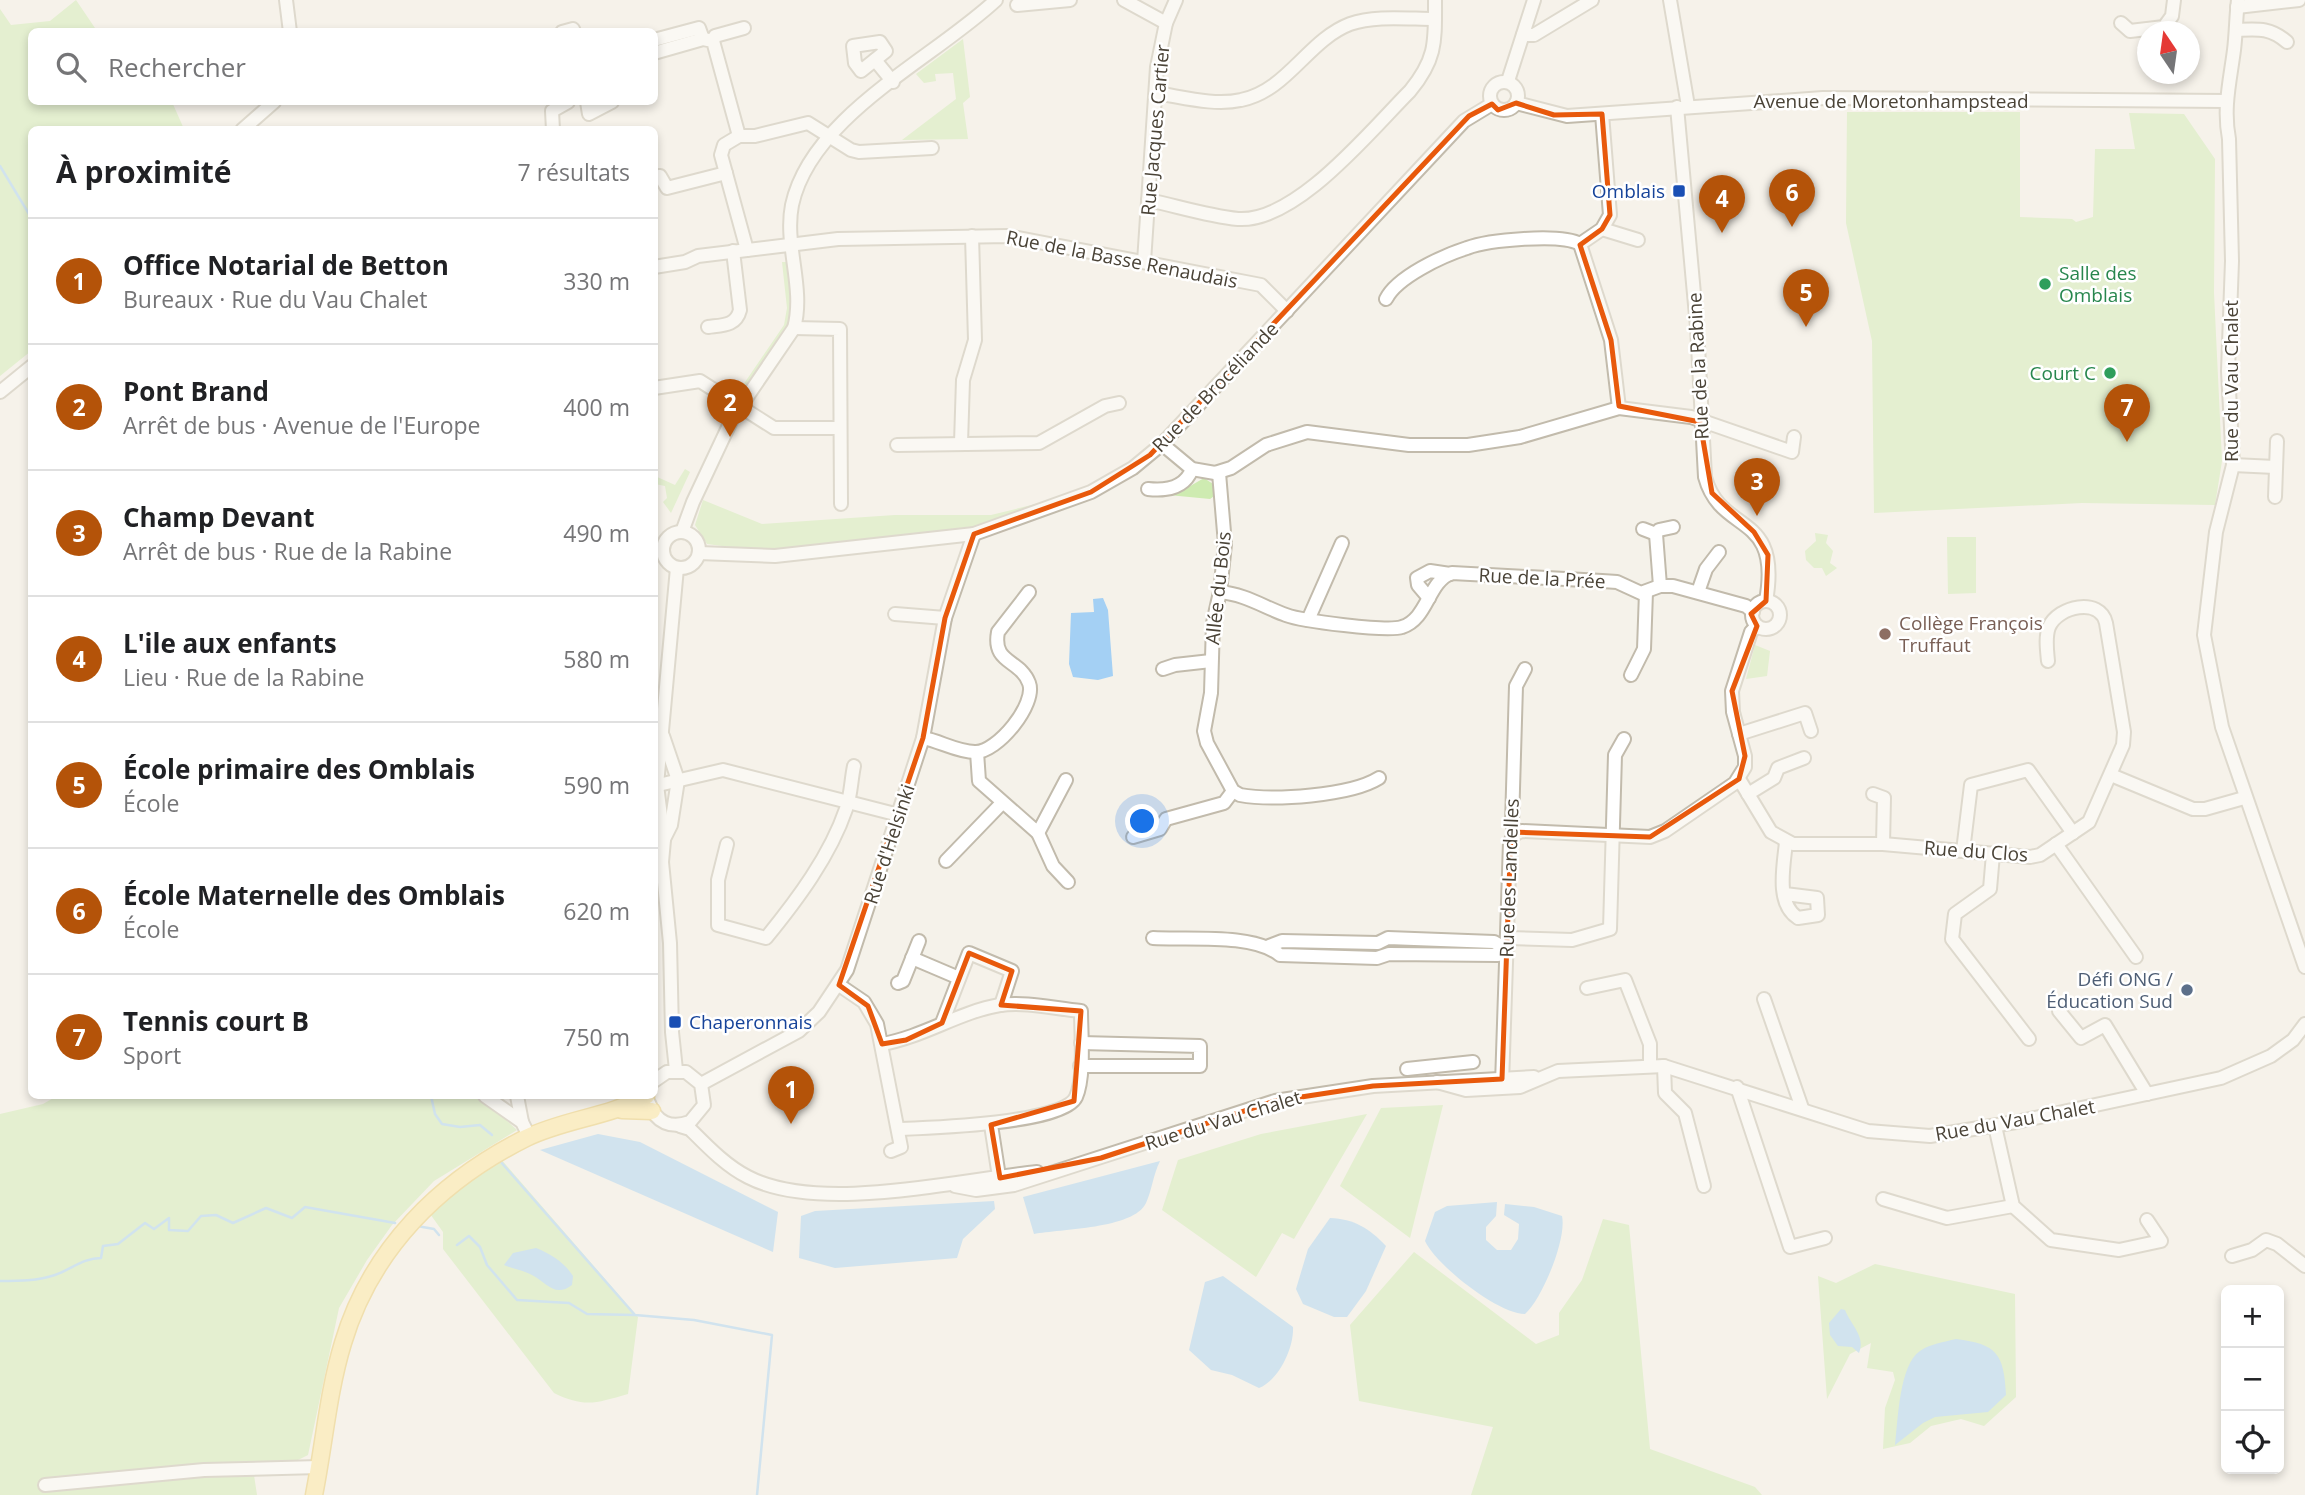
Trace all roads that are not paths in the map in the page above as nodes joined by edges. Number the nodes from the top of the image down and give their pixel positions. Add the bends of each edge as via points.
1 (286, 0) edge
2 (996, 0) edge
3 (1070, 0) edge
4 (1124, 0) edge
5 (1176, 0) edge
6 (1435, 0) edge
7 (1534, 0) edge
8 (1592, 0) edge
9 (1670, 0) edge
10 (2174, 0) edge
11 (2299, 0) edge
12 (2237, 3) edge
13 (1017, 5) dead end
14 (1435, 19) junction
15 (1166, 23) junction
16 (2121, 23) dead end
17 (744, 27) dead end
18 (290, 28) edge
19 (2235, 30) junction
20 (1523, 35) junction
21 (658, 39) edge
22 (708, 40) junction
23 (2287, 42) dead end
24 (658, 52) edge
25 (875, 60) dead end
26 (1508, 81) junction
27 (893, 82) junction
28 (1156, 93) junction
29 (2226, 101) junction
30 (1516, 103) junction
31 (1492, 104) junction
32 (272, 105) edge
33 (563, 105) edge
34 (588, 105) edge
35 (606, 105) edge
36 (1682, 107) junction
37 (1602, 114) junction
38 (248, 126) edge
39 (553, 126) edge
40 (739, 136) junction
41 (827, 136) junction
42 (932, 148) dead end
43 (726, 173) junction
44 (658, 176) edge
45 (1148, 200) junction
46 (1602, 229) junction
47 (972, 236) junction
48 (1638, 240) dead end
49 (1580, 244) junction
50 (791, 246) junction
51 (747, 250) junction
52 (733, 251) junction
53 (1144, 262) junction
54 (658, 266) edge
55 (1385, 299) dead end
56 (1287, 311) junction
57 (708, 327) dead end
58 (794, 328) junction
59 (28, 369) edge
60 (658, 387) edge
61 (0, 392) edge
62 (1119, 403) dead end
63 (739, 407) junction
64 (1619, 408) junction
65 (1700, 422) junction
66 (840, 428) junction
67 (1794, 437) dead end
68 (2277, 441) dead end
69 (961, 443) junction
70 (1162, 444) junction
71 (897, 445) dead end
72 (2233, 466) junction
73 (2275, 467) junction
74 (1192, 469) junction
75 (1219, 472) junction
76 (1148, 489) dead end
77 (2275, 497) dead end
78 (841, 504) dead end
79 (1673, 527) dead end
80 (682, 532) junction
81 (974, 534) junction
82 (1342, 543) dead end
83 (1719, 552) dead end
84 (699, 553) junction
85 (659, 555) edge
86 (677, 568) junction
87 (1450, 574) junction
88 (1660, 586) junction
89 (1029, 592) dead end
90 (1220, 592) junction
91 (1646, 592) junction
92 (1698, 592) junction
93 (1429, 598) junction
94 (1766, 601) junction
95 (1753, 611) junction
96 (895, 614) dead end
97 (945, 618) junction
98 (1308, 620) junction
99 (1757, 626) junction
100 (1211, 661) junction
101 (2048, 661) dead end
102 (1163, 669) dead end
103 (1525, 669) dead end
104 (1631, 675) dead end
105 (662, 732) junction
106 (1811, 732) dead end
107 (1739, 734) junction
108 (923, 738) junction
109 (1624, 739) dead end
110 (977, 752) junction
111 (1804, 758) dead end
112 (855, 766) dead end
113 (658, 768) edge
114 (2111, 775) junction
115 (1379, 778) dead end
116 (1739, 779) junction
117 (678, 780) junction
118 (1066, 780) dead end
119 (658, 785) edge
120 (1233, 791) junction
121 (1748, 794) junction
122 (1873, 794) dead end
123 (2244, 798) junction
124 (658, 799) edge
125 (847, 801) junction
126 (1002, 803) junction
127 (899, 815) junction
128 (1038, 833) junction
129 (2073, 833) junction
130 (1515, 834) junction
131 (1614, 835) junction
132 (1133, 837) dead end
133 (664, 839) junction
134 (1786, 842) junction
135 (727, 844) dead end
136 (1883, 844) junction
137 (2056, 844) junction
138 (1963, 851) junction
139 (1993, 854) junction
140 (946, 861) dead end
141 (1068, 882) dead end
142 (1785, 894) dead end
143 (1388, 938) junction
144 (1153, 939) dead end
145 (919, 942) dead end
146 (1507, 943) junction
147 (1269, 946) junction
148 (1389, 954) junction
149 (2136, 957) dead end
150 (912, 958) junction
151 (2305, 967) edge
152 (959, 978) junction
153 (898, 983) dead end
154 (839, 985) junction
155 (1587, 988) dead end
156 (1764, 999) dead end
157 (1002, 1004) junction
158 (2059, 1011) dead end
159 (942, 1023) junction
160 (2305, 1024) edge
161 (2029, 1040) dead end
162 (882, 1044) junction
163 (1081, 1044) junction
164 (1473, 1062) dead end
165 (1650, 1065) junction
166 (1080, 1066) junction
167 (1433, 1066) junction
168 (1664, 1066) junction
169 (1407, 1069) dead end
170 (676, 1070) junction
171 (658, 1079) edge
172 (1437, 1082) junction
173 (1502, 1083) junction
174 (701, 1084) junction
175 (1737, 1087) junction
176 (2147, 1094) junction
177 (489, 1099) edge
178 (518, 1099) edge
179 (649, 1101) edge
180 (1802, 1108) junction
181 (699, 1115) junction
182 (990, 1125) junction
183 (1994, 1125) junction
184 (680, 1126) junction
185 (526, 1129) junction
186 (898, 1129) junction
187 (708, 1147) junction
188 (891, 1151) dead end
189 (1000, 1183) junction
190 (1704, 1186) dead end
191 (1883, 1199) dead end
192 (2013, 1206) junction
193 (2147, 1220) dead end
194 (1825, 1238) dead end
195 (2232, 1256) dead end
196 (2305, 1266) edge
197 (319, 1467) junction
198 (45, 1485) dead end
199 (314, 1495) edge

1 - 18 street
2 - 27 street
3 - 13 street
4 - 15 street
5 - 15 street, Rue Jacques Cartier
6 - 14 street
7 - 20 street
8 - 20 street via 1534,35
9 - 36 street, Rue de la Rabine
10 - 16 street via 2172,16 2164,27 2130,31
11 - 12 street
12 - 19 street, Rue du Vau Chalet
14 - 28 street via 1349,24 1322,40 1272,86 1249,98 1221,102
14 - 45 street via 1435,47 1426,71 1316,184 1287,206 1240,219
15 - 28 street, Rue Jacques Cartier
17 - 22 street
19 - 23 street via 2265,29
19 - 29 street, Rue du Vau Chalet
20 - 26 street
21 - 22 street via 699,27
22 - 24 street
22 - 40 street
25 - 27 street
26 - 30 street via 1517,90
26 - 31 street via 1493,86
27 - 41 street
28 - 45 street, Rue Jacques Cartier
29 - 36 street, Avenue de Moretonhampstead via 1823,97
29 - 72 street, Rue du Vau Chalet
30 - 31 street via 1507,110
30 - 37 street, Avenue de Moretonhampstead via 1554,115
31 - 56 street, Rue de Brocéliande via 1464,121
32 - 38 street
33 - 39 street via 552,111
34 - 35 street via 589,114
36 - 37 street, Avenue de Moretonhampstead
36 - 65 street, Rue de la Rabine
37 - 46 street via 1611,203
40 - 41 street via 808,123
40 - 43 street via 724,145 721,155
41 - 42 street via 859,152
41 - 50 street via 799,183 791,212
43 - 44 street via 667,188
43 - 51 street
45 - 53 street, Rue Jacques Cartier
46 - 48 street
46 - 49 street
47 - 50 street, Rue de la Basse Renaudais via 838,239
47 - 53 street, Rue de la Basse Renaudais via 1008,236
47 - 69 street via 975,340 963,380
49 - 55 street via 1555,238 1469,247 1398,281
49 - 64 street via 1611,340
50 - 51 street, Rue de la Basse Renaudais
50 - 58 street via 797,311
51 - 52 street, Rue de la Basse Renaudais
52 - 54 street, Rue de la Basse Renaudais
52 - 57 street via 738,319
53 - 56 street, Rue de la Basse Renaudais via 1261,285
56 - 70 street, Rue de Brocéliande
58 - 63 street
58 - 66 street via 840,329
59 - 61 street
60 - 63 street via 700,382
62 - 69 street via 1105,405 1039,443
63 - 66 street via 774,428
63 - 80 street
64 - 65 street
64 - 75 street via 1520,436 1468,445 1409,445 1307,432 1266,445
65 - 67 street via 1744,432 1791,452
65 - 94 street, Rue de la Rabine via 1705,477 1712,493 1754,531 1768,555
66 - 78 street
68 - 73 street
69 - 71 street
70 - 74 street
70 - 81 street, Rue de Brocéliande via 1133,468 1091,492
72 - 73 street
72 - 123 street, Rue du Vau Chalet via 2216,532 2204,635 2222,727
73 - 77 street
74 - 75 street
74 - 76 street via 1181,484
75 - 90 street, Allée du Bois via 1225,525
79 - 88 street via 1649,532
80 - 84 street via 697,541
80 - 85 street via 666,540
81 - 84 street, Rue de Brocéliande via 775,556
81 - 97 street, Rue d'Helsinki
82 - 98 street
83 - 92 street via 1706,569
84 - 86 street via 692,565
85 - 86 street
86 - 105 street
87 - 91 street, Rue de la Prée via 1602,581
87 - 93 street
87 - 93 street, Rue de la Prée via 1430,571 1417,578
88 - 91 street
88 - 92 street
89 - 110 street via 997,639 1000,655 1028,681 1030,701 998,743
90 - 98 street via 1235,593
90 - 100 street, Allée du Bois
91 - 104 street via 1644,649
92 - 95 street
93 - 98 street via 1415,620 1395,628
94 - 95 street
94 - 99 street via 1779,608 1779,623 1771,629
95 - 99 street
96 - 97 street
97 - 108 street, Rue d'Helsinki
99 - 107 street via 1732,691
100 - 102 street, Allée du Bois
100 - 120 street, Allée du Bois via 1205,736
101 - 114 street, Rue du Clos via 2047,633 2056,616 2088,608 2103,614 2125,736
103 - 130 street, Rue des Landelles via 1516,686
105 - 113 street
105 - 117 street
106 - 107 street via 1805,713
107 - 116 street via 1745,756
108 - 110 street
108 - 127 street, Rue d'Helsinki
109 - 131 street via 1615,755
110 - 126 street via 979,781
111 - 121 street via 1778,768 1774,778
112 - 125 street
114 - 123 street via 2199,810
114 - 129 street, Rue du Clos via 2089,822
115 - 120 street via 1363,788 1295,795 1249,796
116 - 121 street
116 - 131 street via 1658,835
117 - 119 street
117 - 125 street via 723,770
117 - 133 street via 671,825
118 - 128 street
120 - 132 street via 1224,803 1166,819 1160,830
121 - 134 street via 1771,832
122 - 136 street via 1884,798
123 - 151 street, Rue du Vau Chalet
124 - 133 street
125 - 127 street
125 - 135 street via 830,845 766,938 718,925 718,880
126 - 128 street
126 - 140 street
127 - 154 street, Rue d'Helsinki
128 - 141 street via 1053,866
129 - 137 street, Rue du Clos
129 - 138 street via 2028,770 1971,785
130 - 131 street
130 - 146 street, Rue des Landelles via 1510,842
131 - 146 street via 1610,929 1572,940
133 - 170 street
134 - 136 street, Rue du Clos
134 - 142 street
136 - 138 street, Rue du Clos
137 - 139 street, Rue du Clos via 2030,857
137 - 149 street
138 - 139 street, Rue du Clos
139 - 161 street via 1990,889 1955,914 1952,939
143 - 146 street
143 - 147 street via 1378,943 1282,941
143 - 148 street
144 - 147 street
145 - 150 street
146 - 148 street via 1498,955
146 - 173 street, Rue des Landelles
147 - 148 street via 1280,955 1377,958
150 - 152 street
150 - 153 street
152 - 157 street via 969,953 1012,971
152 - 159 street
154 - 162 street via 871,1010
154 - 174 street, Rue d'Helsinki via 819,1012 788,1038
155 - 165 street via 1625,980 1649,1041
156 - 180 street
157 - 159 street
157 - 163 street via 1082,1011
158 - 176 street via 2081,1038 2105,1025
159 - 162 street via 906,1040
160 - 176 street, Rue du Vau Chalet via 2284,1047 2241,1071
162 - 186 street
163 - 166 street
163 - 166 street via 1200,1046 1200,1066
164 - 167 street
165 - 168 street, Rue du Vau Chalet
165 - 173 street, Rue du Vau Chalet via 1570,1070
166 - 182 street via 1078,1095 1068,1106
167 - 169 street
167 - 172 street
168 - 175 street, Rue du Vau Chalet
168 - 190 street via 1665,1093 1685,1113
170 - 171 street
170 - 174 street
172 - 173 street, Rue du Vau Chalet
172 - 189 street, Rue du Vau Chalet via 1275,1101
174 - 181 street via 704,1105
175 - 180 street, Rue du Vau Chalet
175 - 194 street via 1790,1247
176 - 183 street, Rue du Vau Chalet
177 - 185 street
178 - 185 street
179 - 184 street, Rue du Vau Chalet via 664,1123
179 - 185 main road
180 - 183 street, Rue du Vau Chalet via 1892,1135 1930,1136
181 - 184 street
181 - 187 street
182 - 186 street
182 - 189 street
183 - 192 street
184 - 187 street, Rue du Vau Chalet via 690,1129
185 - 197 main road via 423,1208 377,1266 343,1342
186 - 188 street via 901,1147
187 - 189 street, Rue du Vau Chalet via 747,1177 795,1192
191 - 192 street via 1947,1219
192 - 193 street via 2054,1242 2110,1249 2161,1241
195 - 196 street via 2266,1240
197 - 198 street via 204,1470
197 - 199 main road

